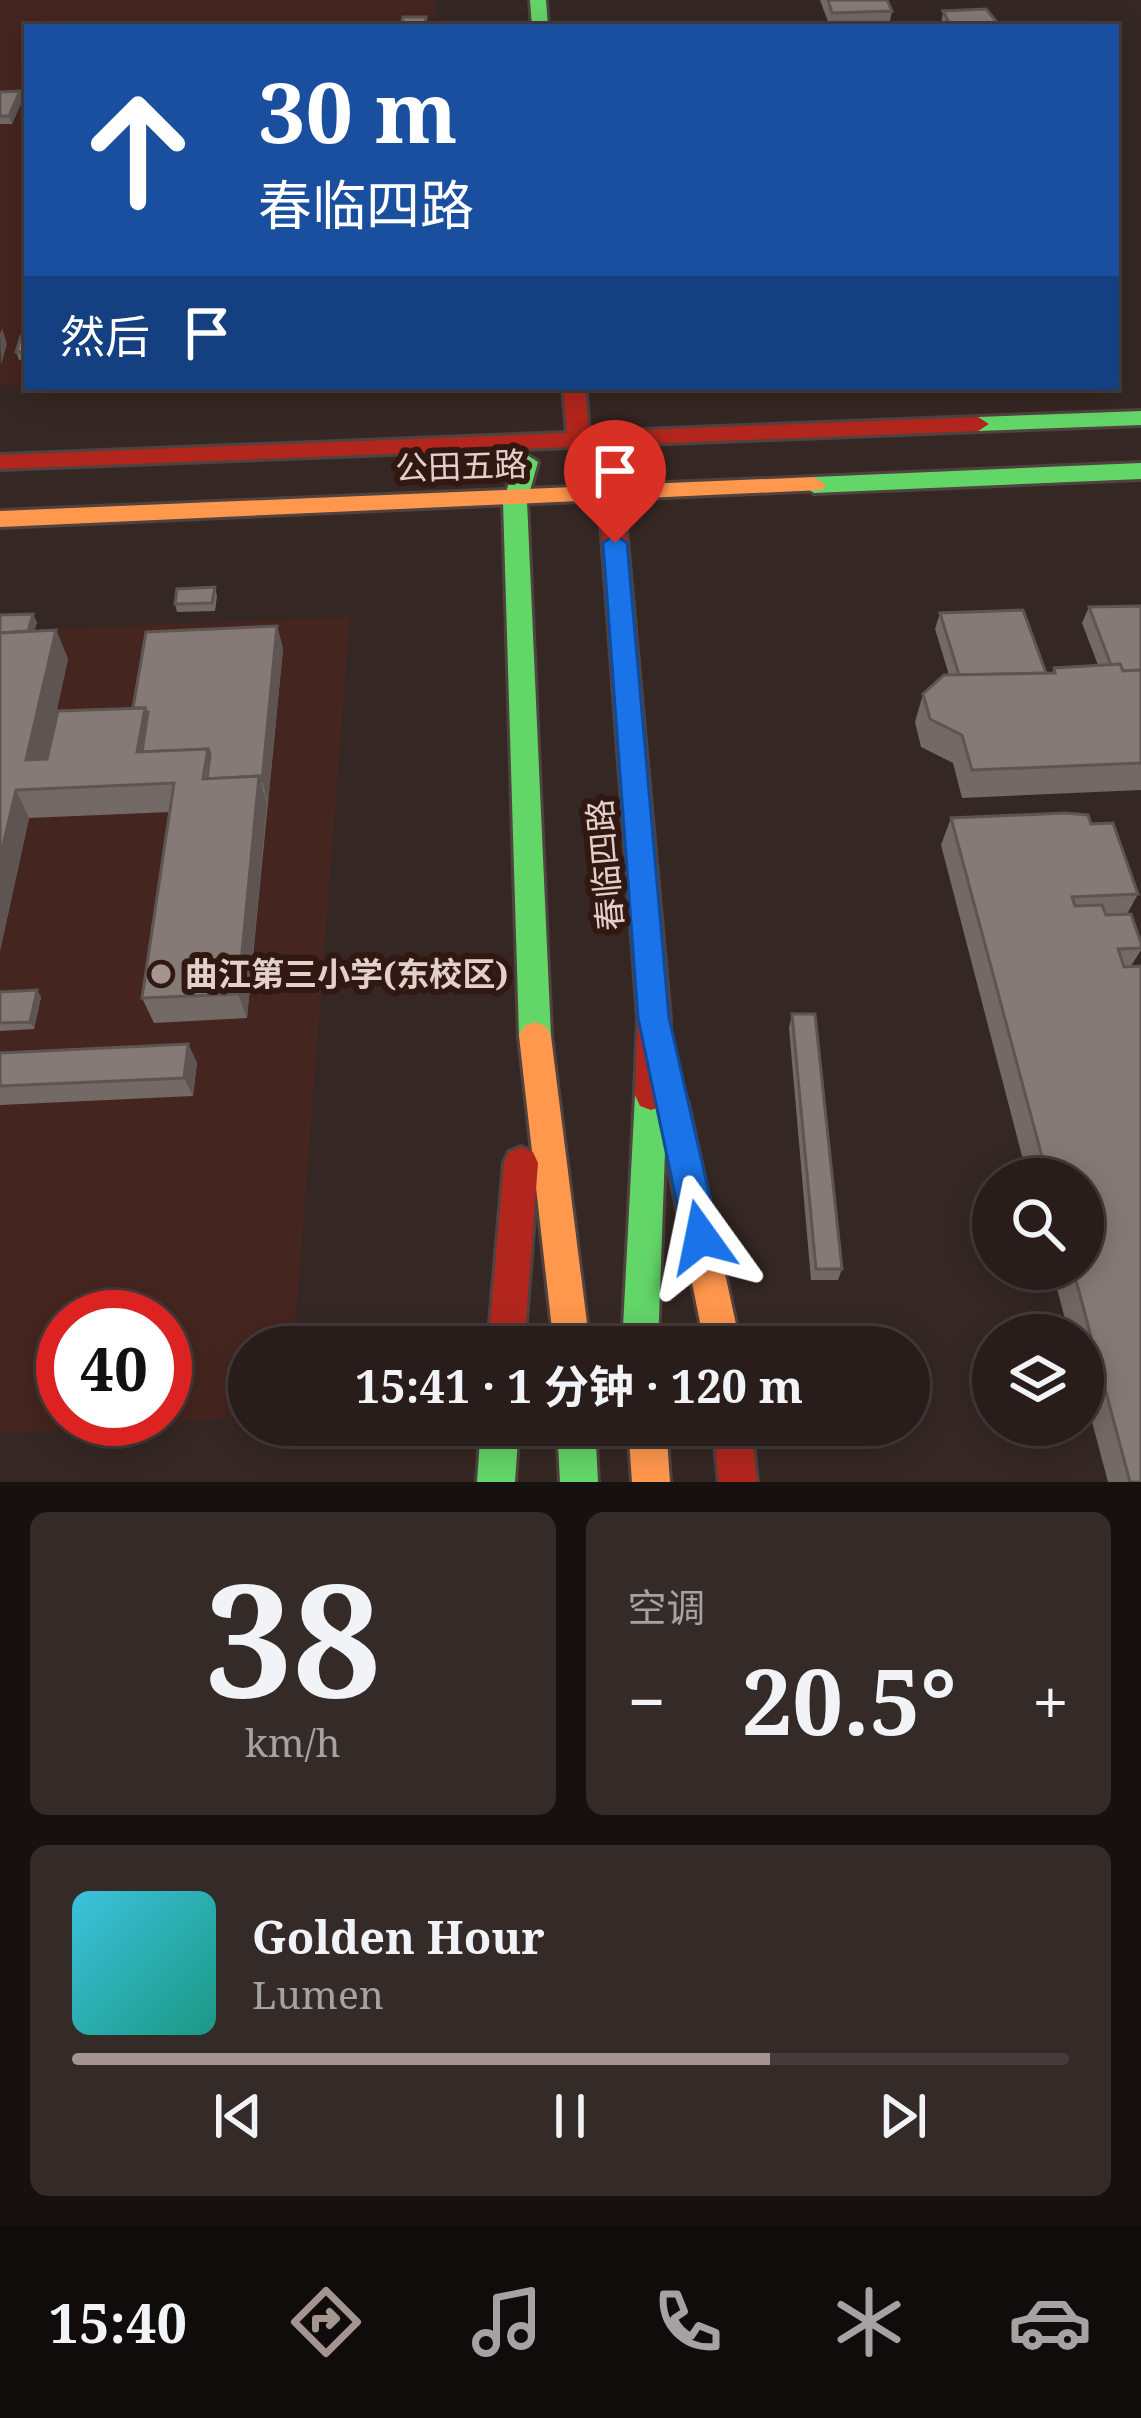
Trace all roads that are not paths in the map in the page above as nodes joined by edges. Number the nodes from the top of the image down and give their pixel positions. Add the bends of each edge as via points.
1 (574, 390) edge
2 (530, 406) dead end
3 (1141, 418) edge
4 (579, 442) junction
5 (532, 444) junction
6 (0, 462) edge
7 (1141, 471) edge
8 (611, 496) junction
9 (515, 501) junction
10 (0, 518) edge
11 (654, 1018) junction
12 (533, 1022) junction
13 (508, 1326) edge
14 (569, 1326) edge
15 (641, 1326) edge
16 (719, 1326) edge
17 (499, 1446) edge
18 (577, 1446) edge
19 (648, 1446) edge
20 (734, 1446) edge
21 (496, 1482) edge
22 (579, 1482) edge
23 (651, 1482) edge
24 (738, 1482) edge

1 - 4 street, 春临四路
2 - 5 street
3 - 4 street, 公田五路
4 - 5 street, 公田五路
4 - 8 street, 春临四路
5 - 6 street, 公田五路
5 - 9 street
7 - 8 street, 公田五路
8 - 9 street, 公田五路
8 - 11 street, 春临四路
9 - 10 street, 公田五路
9 - 12 street
11 - 15 street, 春临四路
11 - 16 street
12 - 13 street
12 - 14 street
17 - 21 street
18 - 22 street
19 - 23 street
20 - 24 street

